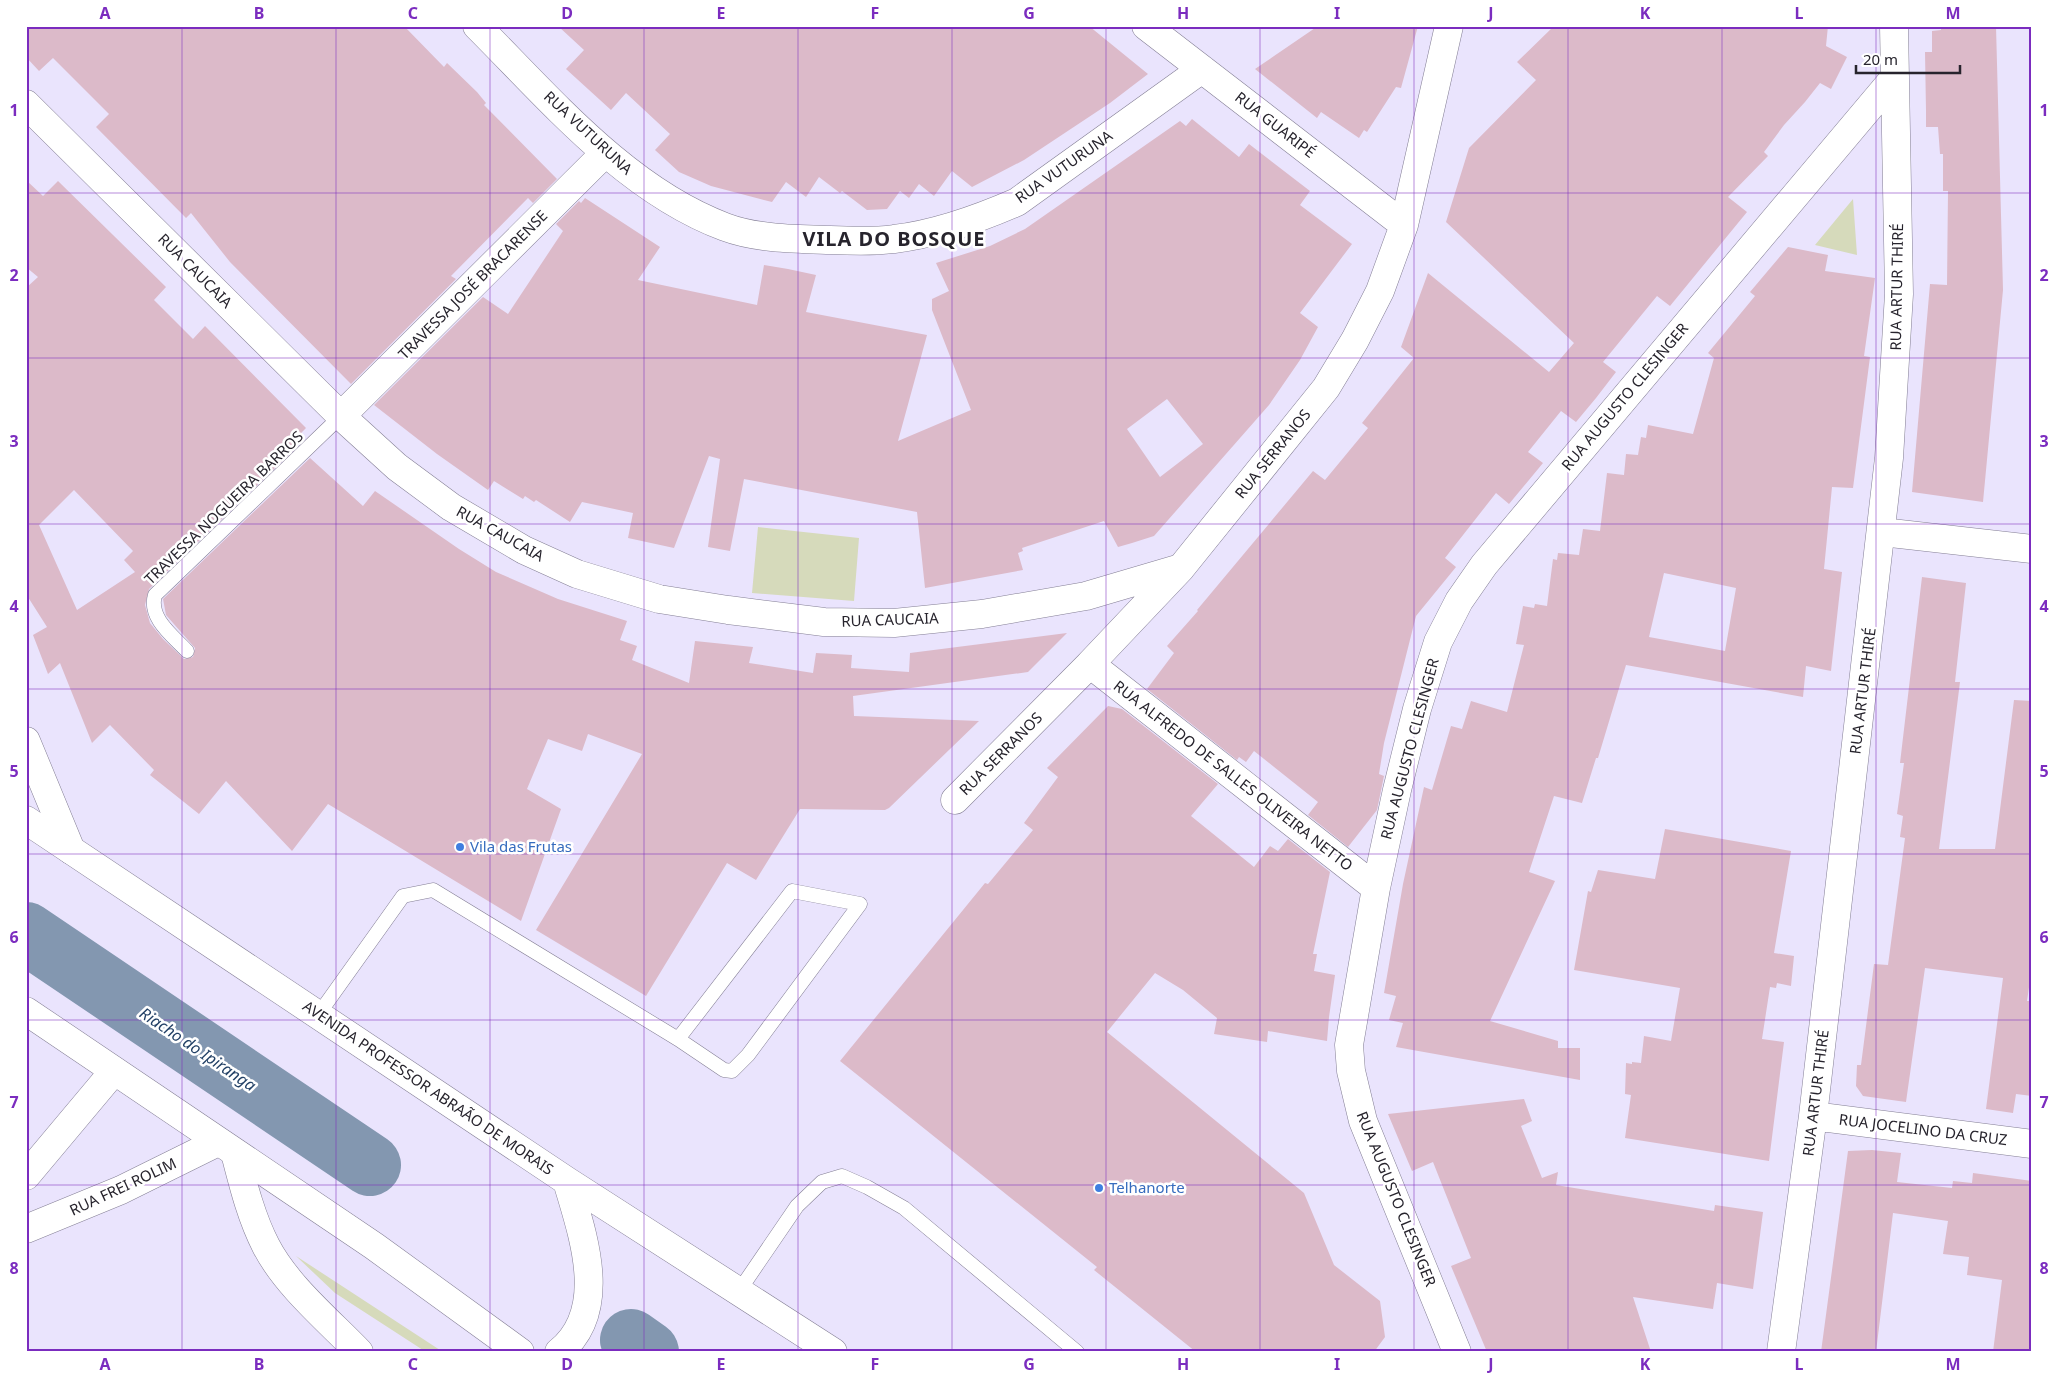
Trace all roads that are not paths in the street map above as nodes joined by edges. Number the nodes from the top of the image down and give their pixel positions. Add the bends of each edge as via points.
1 (476, 26) edge
2 (1146, 26) edge
3 (1449, 26) edge
4 (1894, 26) edge
5 (1202, 69) junction
6 (1895, 77) junction
7 (26, 104) edge
8 (605, 153) junction
9 (1404, 225) junction
10 (341, 416) junction
11 (1882, 532) junction
12 (2032, 549) edge
13 (1181, 568) junction
14 (187, 651) dead end
15 (1090, 664) junction
16 (26, 741) edge
17 (955, 800) dead end
18 (26, 820) edge
19 (71, 850) junction
20 (1376, 888) junction
21 (26, 1011) edge
22 (318, 1015) junction
23 (678, 1039) junction
24 (114, 1070) junction
25 (1813, 1116) junction
26 (2032, 1144) edge
27 (226, 1147) junction
28 (26, 1176) edge
29 (567, 1181) junction
30 (26, 1229) edge
31 (739, 1291) junction
32 (560, 1351) edge
33 (359, 1352) edge
34 (520, 1352) edge
35 (833, 1352) edge
36 (1077, 1352) edge
37 (1457, 1352) edge
38 (1780, 1352) edge

1 - 8 street, RUA VUTURUNA
2 - 5 street, RUA GUARIPÉ
3 - 9 street, RUA SERRANOS
4 - 6 street, RUA ARTUR THIRÉ
5 - 8 street, RUA VUTURUNA via 1017,202 983,217 894,239 780,239 726,227 675,204
5 - 9 street, RUA GUARIPÉ
6 - 11 street, RUA ARTUR THIRÉ via 1900,294
6 - 20 street, RUA AUGUSTO CLESINGER via 1484,565 1459,601 1438,642 1417,709
7 - 10 street, RUA CAUCAIA
8 - 10 street, TRAVESSA JOSÉ BRACARENSE
9 - 13 street, RUA SERRANOS via 1380,291 1326,388
10 - 13 street, RUA CAUCAIA via 397,467 451,507 524,550 577,574 659,599 824,622 894,623 982,614 1086,596
10 - 14 lane, TRAVESSA NOGUEIRA BARROS via 155,595 153,610 156,616
11 - 12 street
11 - 25 street, RUA ARTUR THIRÉ
13 - 15 street, RUA SERRANOS
15 - 17 street, RUA SERRANOS
15 - 20 street, RUA ALFREDO DE SALLES OLIVEIRA NETTO
16 - 19 street
18 - 19 street, AVENIDA PROFESSOR ABRAÃO DE MORAIS
19 - 22 street, AVENIDA PROFESSOR ABRAÃO DE MORAIS
20 - 37 street, RUA AUGUSTO CLESINGER via 1349,1045 1351,1071 1363,1121
21 - 24 street
22 - 23 lane via 403,896 433,890
22 - 29 street, AVENIDA PROFESSOR ABRAÃO DE MORAIS
23 - 23 lane via 724,1070 732,1071 748,1055 860,904 792,891
24 - 27 street
24 - 28 street
25 - 26 street, RUA JOCELINO DA CRUZ
25 - 38 street, RUA ARTUR THIRÉ
27 - 30 street, RUA FREI ROLIM
27 - 33 street via 266,1247 282,1270
27 - 34 street via 374,1246
29 - 31 street, AVENIDA PROFESSOR ABRAÃO DE MORAIS
29 - 32 street via 583,1234 589,1269 588,1295 584,1316 573,1338
31 - 35 street, AVENIDA PROFESSOR ABRAÃO DE MORAIS
31 - 36 lane via 798,1206 822,1182 842,1176 867,1186 904,1208

